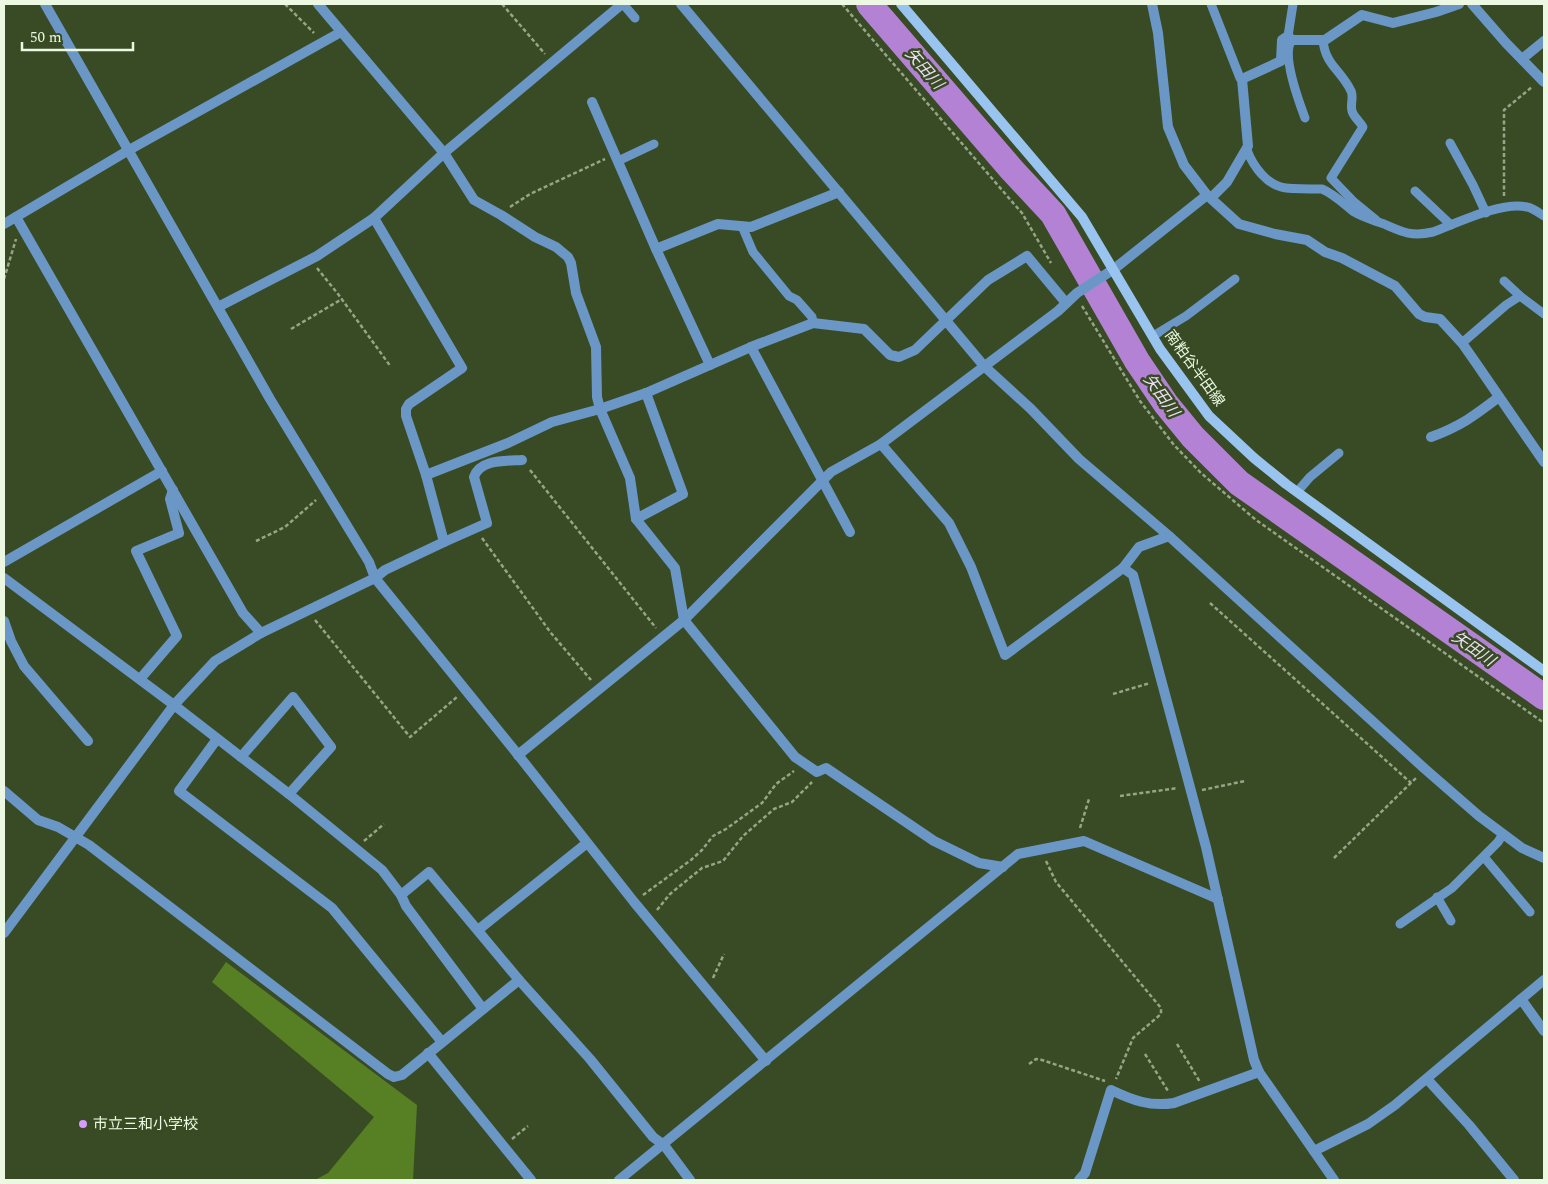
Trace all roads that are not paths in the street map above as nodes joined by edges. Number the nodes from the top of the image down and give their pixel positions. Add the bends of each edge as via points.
1 (45, 4) edge
2 (318, 4) edge
3 (622, 4) edge
4 (681, 4) edge
5 (901, 4) edge
6 (1152, 4) edge
7 (1211, 4) edge
8 (1293, 4) edge
9 (1459, 4) edge
10 (1472, 4) edge
11 (635, 18) dead end
12 (340, 32) junction
13 (1290, 38) junction
14 (1323, 40) junction
15 (1544, 41) edge
16 (1522, 59) junction
17 (1242, 79) junction
18 (1543, 81) edge
19 (592, 102) dead end
20 (1305, 118) dead end
21 (1450, 143) dead end
22 (654, 144) dead end
23 (129, 150) junction
24 (1247, 150) junction
25 (444, 153) junction
26 (617, 158) junction
27 (1415, 191) dead end
28 (838, 192) junction
29 (1209, 197) junction
30 (1486, 213) junction
31 (1544, 216) edge
32 (16, 217) junction
33 (374, 218) junction
34 (1378, 222) junction
35 (4, 224) edge
36 (742, 226) junction
37 (1451, 226) junction
38 (656, 249) junction
39 (1112, 270) junction
40 (1235, 279) dead end
41 (1504, 281) dead end
42 (1520, 296) junction
43 (1066, 303) junction
44 (218, 307) junction
45 (1544, 314) edge
46 (945, 321) junction
47 (813, 323) junction
48 (1153, 336) junction
49 (1462, 343) junction
50 (751, 347) junction
51 (710, 365) junction
52 (984, 366) junction
53 (646, 393) junction
54 (1498, 397) junction
55 (600, 410) junction
56 (1431, 436) dead end
57 (881, 444) junction
58 (1338, 453) dead end
59 (522, 460) road end
60 (1544, 462) edge
61 (162, 471) junction
62 (426, 475) junction
63 (822, 482) junction
64 (173, 490) junction
65 (1297, 492) junction
66 (636, 519) junction
67 (850, 532) dead end
68 (1169, 536) junction
69 (444, 542) junction
70 (4, 562) edge
71 (1123, 568) junction
72 (4, 578) edge
73 (375, 578) junction
74 (684, 620) junction
75 (4, 621) edge
76 (261, 633) junction
77 (1544, 671) edge
78 (140, 679) junction
79 (174, 705) junction
80 (217, 739) junction
81 (88, 741) dead end
82 (519, 756) junction
83 (242, 757) junction
84 (4, 791) edge
85 (289, 794) junction
86 (1503, 834) junction
87 (76, 838) junction
88 (586, 842) junction
89 (1484, 856) junction
90 (1544, 858) edge
91 (1003, 867) junction
92 (401, 895) junction
93 (1438, 897) junction
94 (1218, 899) junction
95 (1530, 912) dead end
96 (1451, 920) dead end
97 (1400, 924) dead end
98 (478, 930) junction
99 (4, 933) edge
100 (519, 980) junction
101 (1544, 980) edge
102 (1521, 999) junction
103 (483, 1009) junction
104 (1543, 1026) edge
105 (442, 1042) junction
106 (428, 1053) junction
107 (766, 1061) junction
108 (1260, 1072) junction
109 (1427, 1078) junction
110 (664, 1145) junction
111 (1314, 1152) junction
112 (630, 1177) edge
113 (531, 1180) edge
114 (619, 1180) edge
115 (690, 1180) edge
116 (1080, 1180) edge
117 (1334, 1180) edge
118 (1514, 1180) edge

1 - 23 street
2 - 12 street
3 - 11 lane
3 - 25 street
4 - 28 street
5 - 39 main road, 南粕谷半田線 via 1082,217
6 - 29 street via 1168,127 1184,165
7 - 17 lane
8 - 13 lane
9 - 14 street via 1393,23 1362,15
10 - 16 street
12 - 23 street
12 - 25 street
13 - 14 street
13 - 17 street via 1282,40 1281,61
13 - 20 lane via 1288,57
14 - 34 lane via 1328,60 1352,94 1352,113 1363,127 1331,178
15 - 16 street
16 - 18 street
17 - 24 street
19 - 26 street
21 - 30 lane
22 - 26 lane
23 - 32 street
23 - 44 street
24 - 29 street via 1227,182
24 - 34 lane via 1254,165 1275,185 1328,192 1356,213
25 - 33 street
25 - 55 street via 474,200 568,257 576,293 596,348
26 - 38 street
27 - 37 lane
28 - 36 street via 751,227
28 - 46 street
29 - 39 street
29 - 49 street via 1239,224 1307,240 1395,286 1419,314 1440,319
30 - 31 lane via 1506,207 1529,207
30 - 37 lane
32 - 35 street
32 - 61 street
33 - 44 street via 311,259
33 - 62 street via 462,368 406,409
34 - 37 lane via 1409,234 1424,234
36 - 38 street via 718,224
36 - 47 lane via 753,252 788,296 797,300 812,317
38 - 51 street
39 - 43 street
39 - 48 main road, 南粕谷半田線
40 - 48 lane
41 - 42 lane
42 - 45 lane
42 - 49 lane
43 - 46 street via 1027,256 988,280
43 - 52 street
44 - 73 street
46 - 47 street via 915,350 899,357 890,355 864,329
46 - 52 street
47 - 50 street
48 - 65 main road, 南粕谷半田線 via 1209,416
49 - 54 street
50 - 51 street
50 - 63 street
51 - 53 street
52 - 57 street
52 - 68 street via 1079,459
53 - 55 street
53 - 66 street via 683,494
54 - 56 street via 1454,428
54 - 60 street
55 - 62 street via 552,422 508,444
55 - 66 street via 630,478
57 - 63 street via 831,472
57 - 71 street via 949,524 971,567 1005,655
58 - 65 lane
59 - 69 street via 498,461 476,470 474,477 487,523
61 - 64 street
61 - 70 street
62 - 69 street
63 - 67 street
63 - 74 street
64 - 76 street via 243,613
64 - 78 street via 170,499 179,533 136,551 177,636
65 - 77 main road, 南粕谷半田線
66 - 74 street via 675,568
68 - 71 street via 1139,547
68 - 86 street via 1425,769
69 - 73 street via 384,570
71 - 94 street via 1133,575
72 - 78 street
73 - 76 street
73 - 82 street
74 - 82 street
74 - 91 street via 803,763 817,772 826,768 934,842 979,863
75 - 81 street via 24,666
76 - 79 street via 215,661
78 - 79 street
79 - 80 street
79 - 87 street
80 - 83 street
80 - 105 street via 179,791 332,908
82 - 88 street
83 - 85 street
83 - 85 street via 293,697 331,747
84 - 87 street via 38,820
85 - 92 street via 382,870
86 - 89 lane
86 - 90 street
87 - 99 street
87 - 106 street via 388,1074 394,1077 402,1075
88 - 98 street
88 - 107 street
89 - 93 lane via 1452,888
89 - 95 lane
91 - 94 street via 1018,854 1084,842
91 - 107 street
92 - 98 street via 429,872
92 - 103 street
93 - 96 lane
93 - 97 lane
94 - 108 street via 1254,1060
98 - 100 street
100 - 103 street
100 - 110 street via 590,1059 653,1137
101 - 102 street
102 - 104 street
102 - 109 street
103 - 105 street
105 - 106 street
106 - 113 street
107 - 110 street
108 - 111 street
108 - 116 street via 1162,1105 1134,1101 1112,1087
109 - 111 street via 1368,1124
109 - 118 street
110 - 112 street
110 - 115 street
111 - 117 street
112 - 114 street

